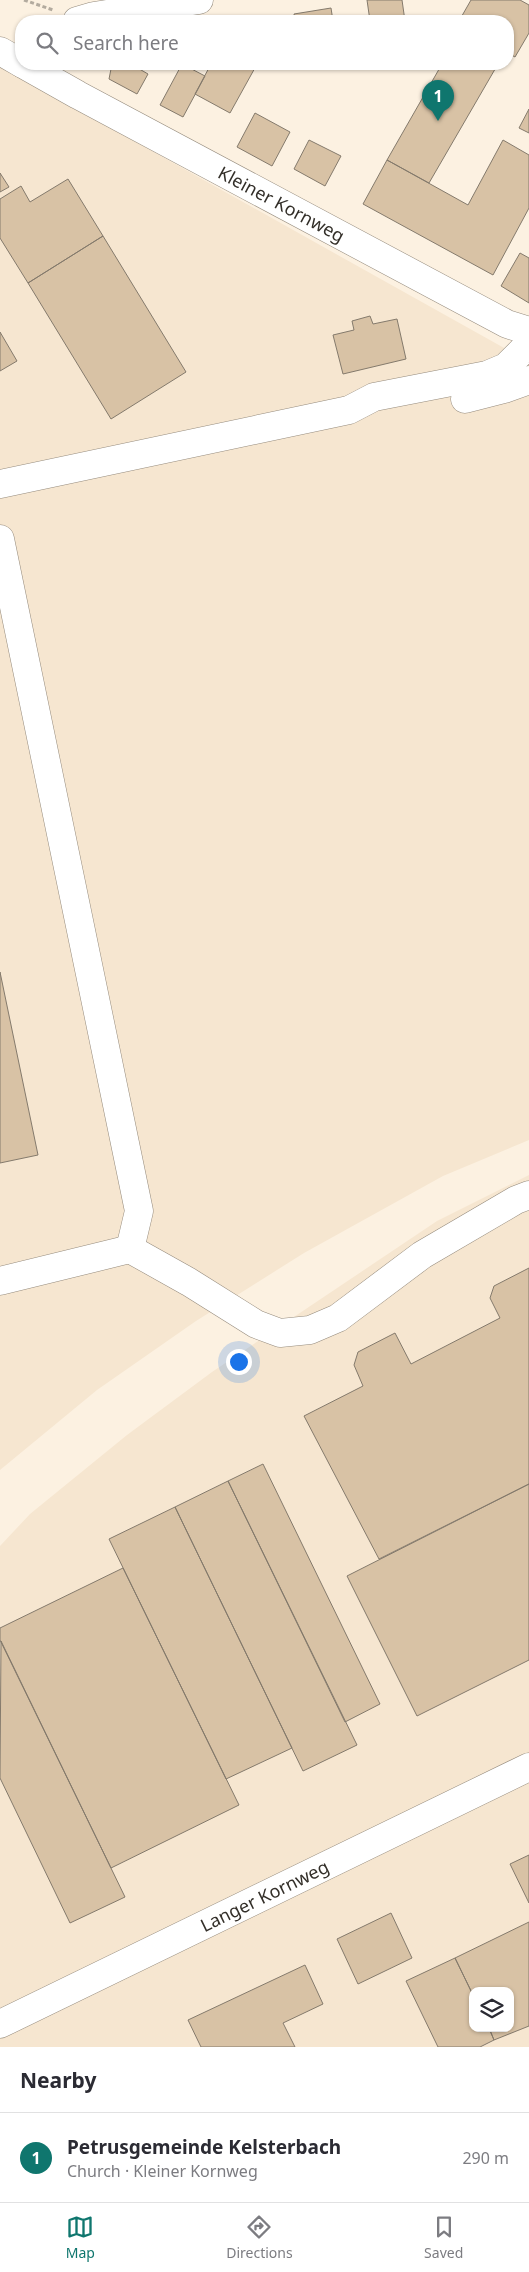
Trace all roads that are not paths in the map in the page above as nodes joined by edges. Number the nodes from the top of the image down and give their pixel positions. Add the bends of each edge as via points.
1 (199, 0) edge
2 (149, 4) edge
3 (99, 15) edge
4 (0, 51) edge
5 (15, 58) edge
6 (38, 70) edge
7 (529, 331) edge
8 (529, 348) edge
9 (529, 380) edge
10 (349, 410) junction
11 (0, 484) edge
12 (0, 539) edge
13 (529, 1195) edge
14 (130, 1249) junction
15 (0, 1281) edge
16 (529, 1767) edge
17 (0, 2024) edge

1 - 2 street
2 - 3 street
4 - 5 street, Kleiner Kornweg
6 - 7 street, Kleiner Kornweg via 87,100 507,324
8 - 10 street via 506,366 487,375 374,397
9 - 10 street via 444,403 371,412
10 - 11 street
12 - 14 street via 139,1211
13 - 14 street via 422,1255 350,1310 310,1330 280,1333 256,1324
14 - 15 street
16 - 17 street, Langer Kornweg

